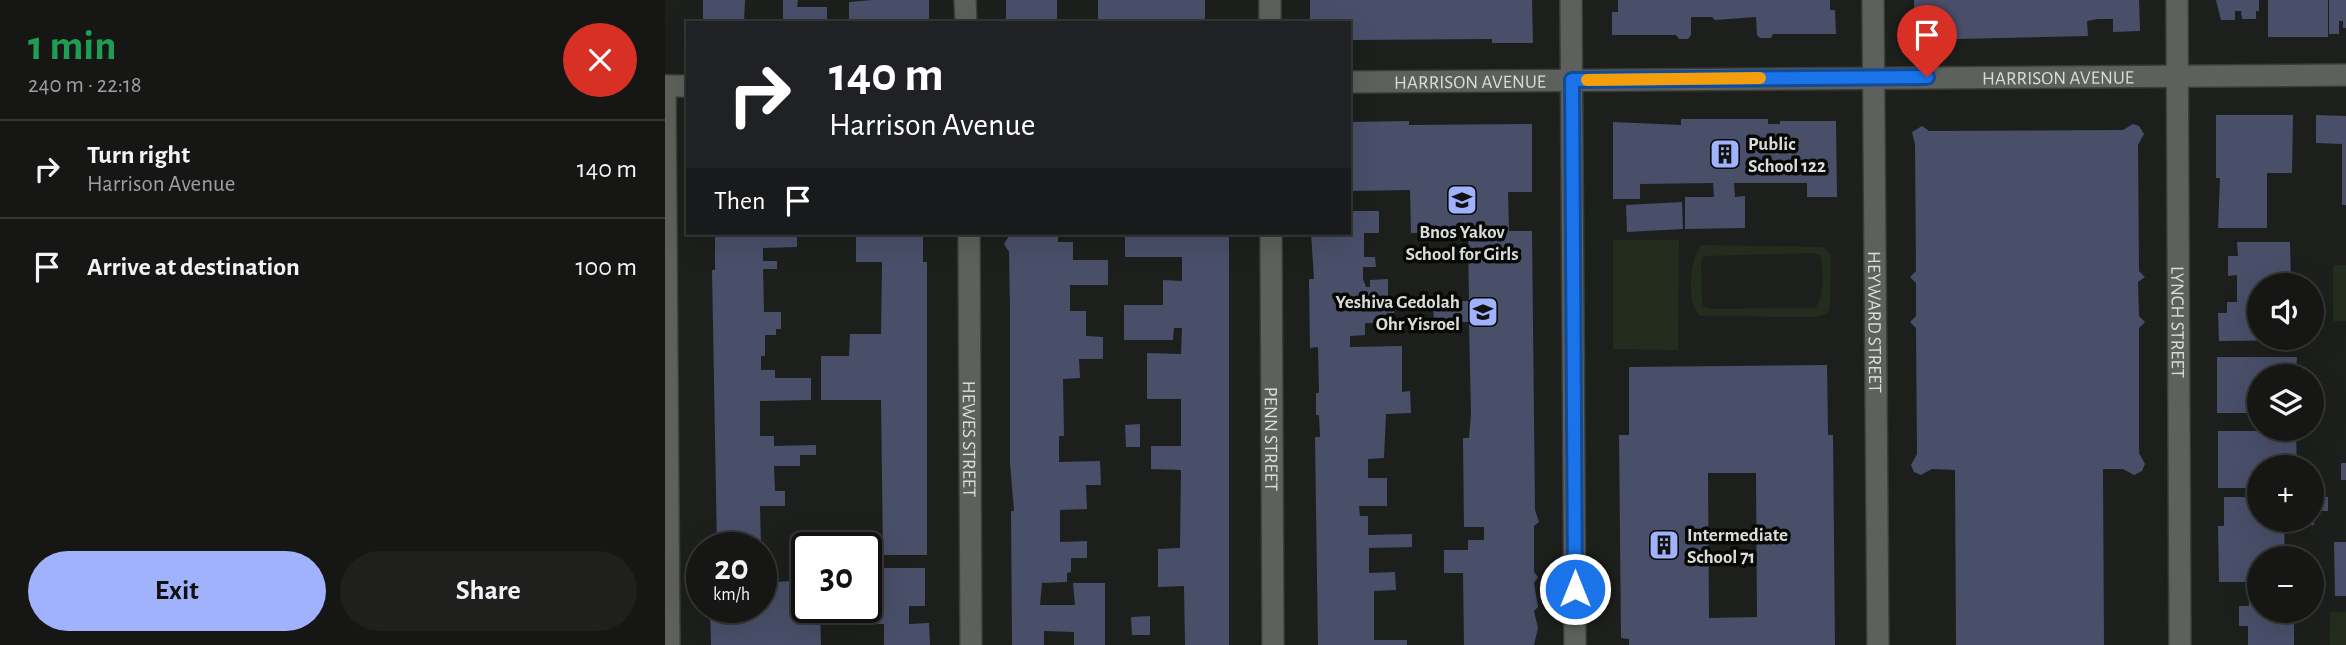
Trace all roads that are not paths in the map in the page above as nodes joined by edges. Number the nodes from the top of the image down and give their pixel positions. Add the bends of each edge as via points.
1 (965, 0) edge
2 (1270, 0) edge
3 (1571, 0) edge
4 (1873, 0) edge
5 (2176, 0) edge
6 (966, 21) edge
7 (1270, 21) edge
8 (2346, 75) edge
9 (2177, 76) junction
10 (1875, 78) junction
11 (1572, 80) junction
12 (1351, 82) edge
13 (665, 86) edge
14 (686, 86) edge
15 (969, 235) edge
16 (1271, 235) edge
17 (669, 645) edge
18 (971, 645) edge
19 (1273, 645) edge
20 (1576, 645) edge
21 (1878, 645) edge
22 (2181, 645) edge

1 - 6 street
2 - 7 street
3 - 11 street
4 - 10 street, HEYWARD STREET
5 - 9 street, LYNCH STREET
8 - 9 street, HARRISON AVENUE
9 - 10 street, HARRISON AVENUE
9 - 22 street, LYNCH STREET
10 - 11 street, HARRISON AVENUE
10 - 21 street, HEYWARD STREET
11 - 12 street, HARRISON AVENUE
11 - 20 street
13 - 14 street
13 - 17 street
15 - 18 street, HEWES STREET
16 - 19 street, PENN STREET

